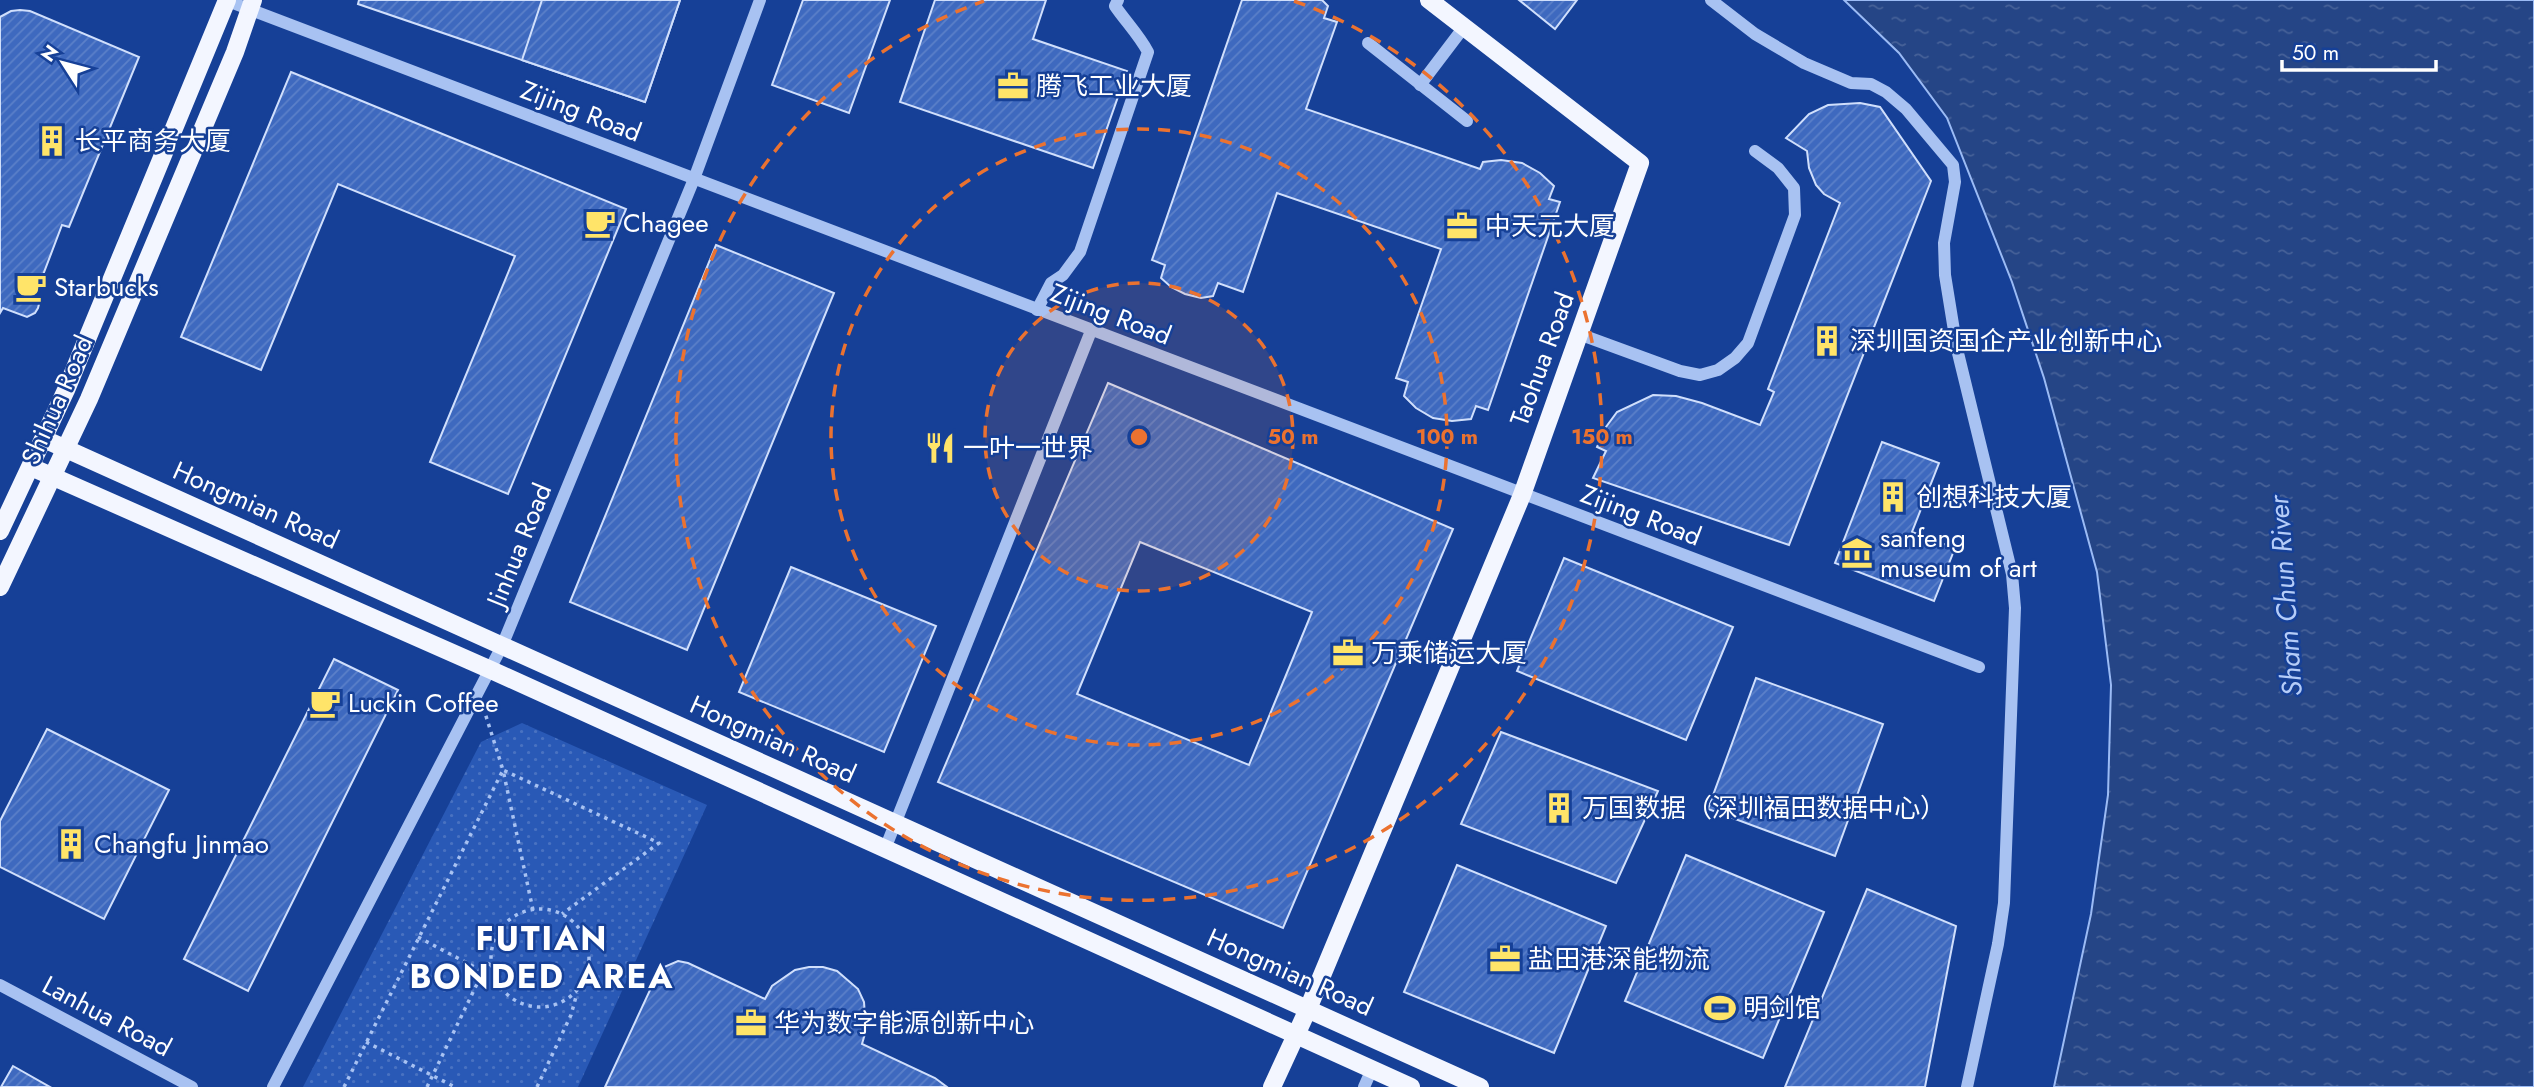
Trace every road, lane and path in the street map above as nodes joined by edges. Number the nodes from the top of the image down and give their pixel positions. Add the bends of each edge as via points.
1 (226, 0) edge
2 (760, 0) edge
3 (1118, 0) edge
4 (1429, 0) edge
5 (1711, 0) edge
6 (251, 5) edge
7 (1464, 27) junction
8 (1368, 43) dead end
9 (1420, 85) junction
10 (1466, 121) dead end
11 (1755, 150) dead end
12 (694, 178) junction
13 (1037, 310) junction
14 (1091, 331) junction
15 (1579, 334) junction
16 (44, 439) junction
17 (66, 448) junction
18 (30, 467) junction
19 (52, 478) junction
20 (1522, 495) junction
21 (0, 531) edge
22 (0, 587) edge
23 (502, 646) junction
24 (1979, 667) dead end
25 (491, 670) junction
26 (478, 693) junction
27 (503, 770) junction
28 (897, 824) junction
29 (885, 849) junction
30 (533, 910) junction
31 (562, 914) junction
32 (418, 937) junction
33 (491, 961) junction
34 (484, 972) junction
35 (0, 985) edge
36 (577, 990) junction
37 (1308, 1009) junction
38 (1297, 1035) junction
39 (366, 1042) junction
40 (1373, 1069) junction
41 (432, 1076) junction
42 (192, 1087) edge
43 (273, 1087) edge
44 (344, 1087) edge
45 (427, 1087) edge
46 (455, 1087) edge
47 (537, 1087) edge
48 (1272, 1087) edge
49 (1364, 1087) edge
50 (1411, 1087) edge
51 (1480, 1087) edge
52 (1967, 1087) edge

1 - 6 street, Zijing Road
1 - 16 main road, Shihua Road
2 - 12 street, Jinhua Road
3 - 13 street via 1115,6 1148,52 1080,252 1051,283
4 - 7 main road, Taohua Road
5 - 52 street via 1804,63 1886,92 1953,165 1945,275 1957,349 2012,574 2015,608 2004,903
6 - 12 street, Zijing Road
6 - 17 main road, Shihua Road
7 - 9 street
7 - 15 main road, Taohua Road via 1640,163
8 - 9 street
9 - 10 street
11 - 15 street via 1794,188 1795,215 1748,343 1735,358 1700,375
12 - 13 street, Zijing Road
12 - 23 street, Jinhua Road
13 - 14 street, Zijing Road
14 - 20 street, Zijing Road
14 - 28 street
15 - 20 main road, Taohua Road
16 - 17 main road, Hongmian Road
16 - 18 main road, Shihua Road
17 - 19 main road, Shihua Road
17 - 23 main road, Hongmian Road
18 - 19 main road, Hongmian Road
18 - 21 main road, Shihua Road
19 - 22 main road, Shihua Road
19 - 25 main road, Hongmian Road
20 - 24 street, Zijing Road
20 - 37 main road, Taohua Road
23 - 25 street, Jinhua Road
23 - 28 main road, Hongmian Road
25 - 26 street, Jinhua Road
25 - 29 main road, Hongmian Road
26 - 27 path
26 - 43 street, Jinhua Road
27 - 30 path
27 - 31 path via 659,843
27 - 32 path
28 - 29 street
28 - 37 main road, Hongmian Road
29 - 38 main road, Hongmian Road
30 - 31 path
30 - 33 path via 503,926
31 - 36 path via 573,921 587,942 589,968
32 - 34 path
32 - 39 path
33 - 34 path
33 - 36 path via 508,995 530,1006 556,1004
34 - 41 path
35 - 42 street, Lanhua Road
36 - 47 path via 571,1015
37 - 38 main road, Taohua Road
37 - 51 main road, Hongmian Road
38 - 40 main road, Hongmian Road
38 - 48 main road, Taohua Road
39 - 41 path
39 - 44 path
40 - 49 street
40 - 50 main road, Hongmian Road
41 - 45 path
41 - 46 path

